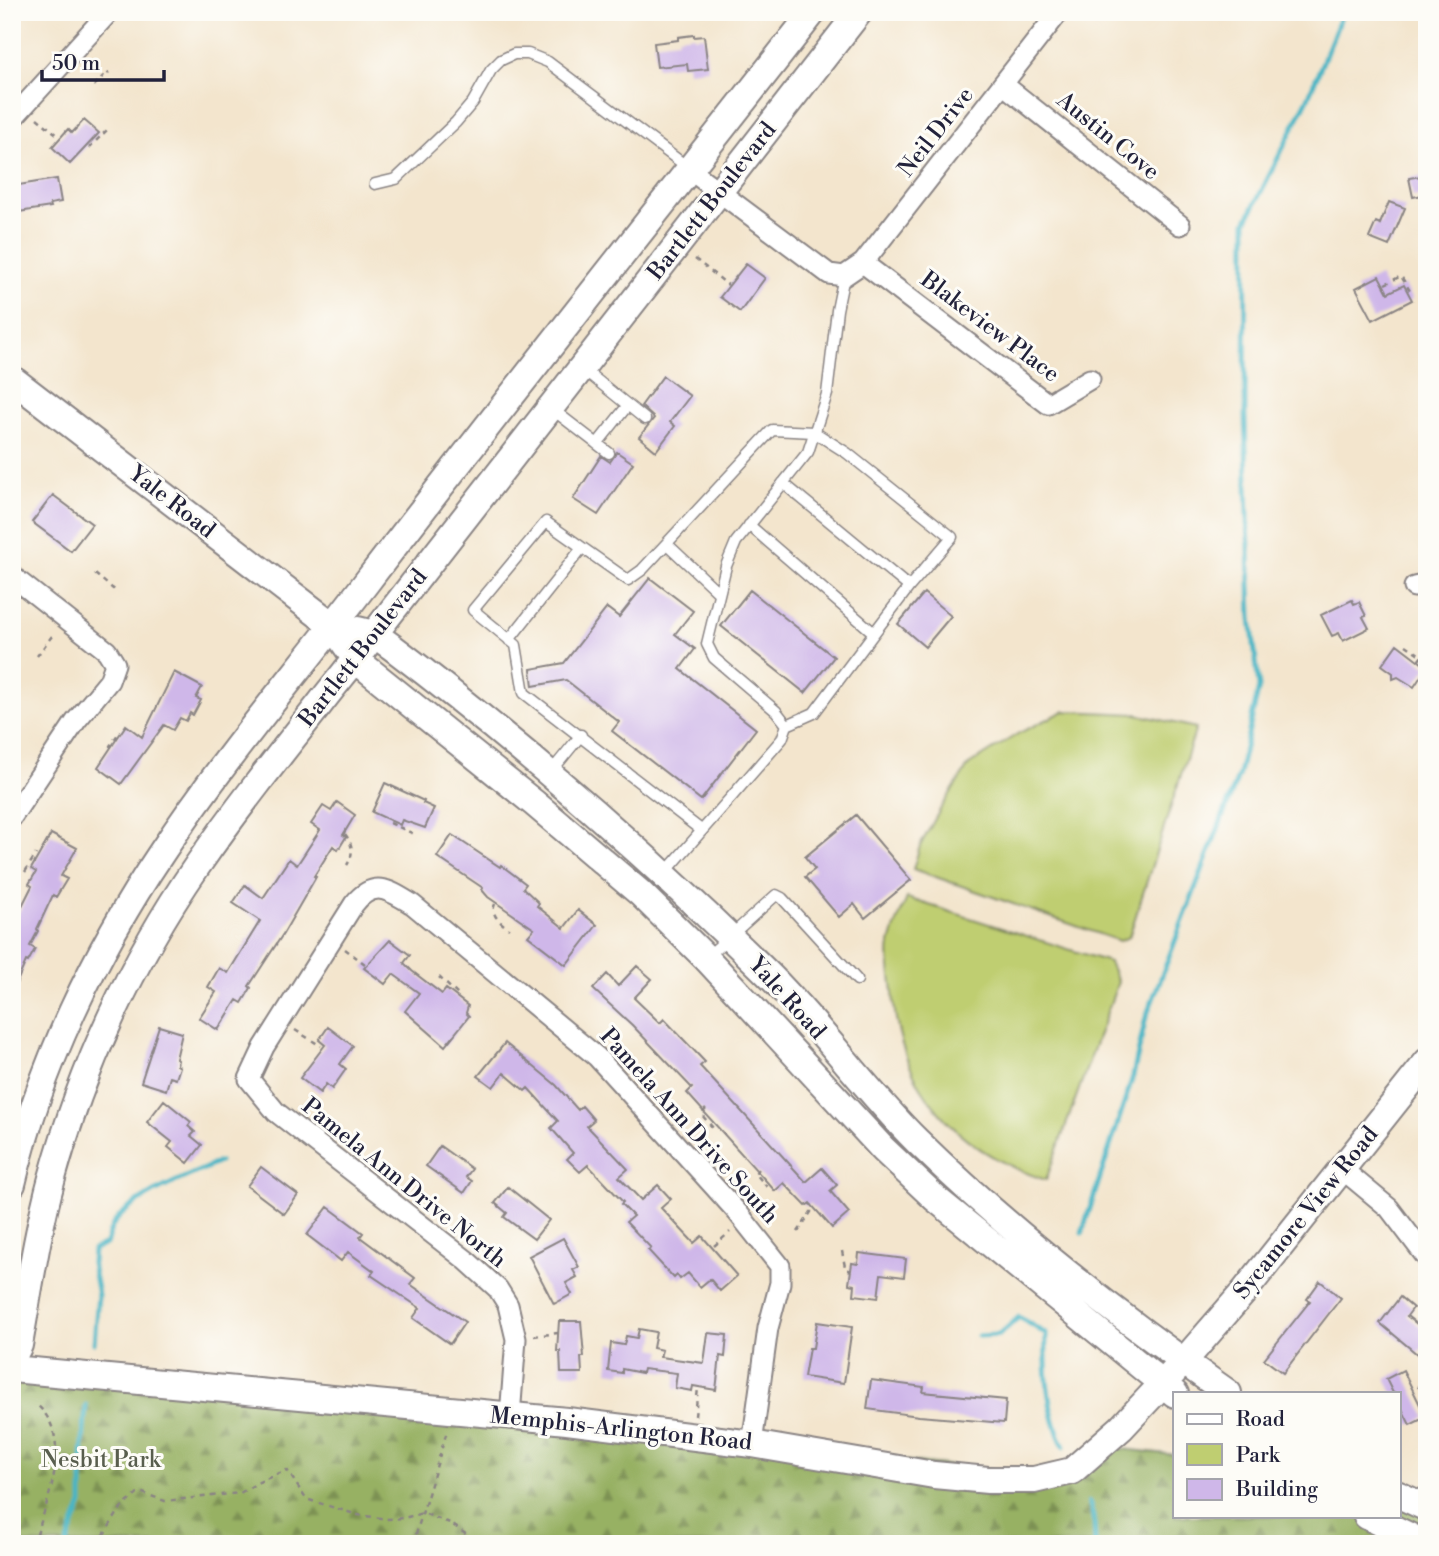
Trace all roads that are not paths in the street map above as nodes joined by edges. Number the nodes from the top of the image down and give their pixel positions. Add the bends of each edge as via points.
1 (109, 12) edge
2 (813, 12) edge
3 (859, 12) edge
4 (1059, 12) edge
5 (1004, 85) junction
6 (12, 119) edge
7 (690, 170) junction
8 (375, 184) dead end
9 (719, 191) junction
10 (1180, 225) dead end
11 (863, 263) junction
12 (844, 275) junction
13 (535, 366) junction
14 (582, 369) junction
15 (12, 379) edge
16 (1090, 379) dead end
17 (559, 400) junction
18 (628, 405) junction
19 (645, 419) dead end
20 (814, 432) junction
21 (597, 444) junction
22 (609, 453) dead end
23 (783, 483) junction
24 (749, 525) junction
25 (667, 544) junction
26 (582, 548) junction
27 (12, 576) edge
28 (909, 586) junction
29 (719, 593) junction
30 (332, 625) junction
31 (874, 633) junction
32 (374, 634) junction
33 (509, 640) junction
34 (356, 660) junction
35 (787, 726) junction
36 (580, 735) junction
37 (550, 774) junction
38 (12, 817) edge
39 (701, 830) junction
40 (664, 875) junction
41 (729, 936) junction
42 (706, 958) junction
43 (90, 974) junction
44 (857, 980) dead end
45 (124, 991) junction
46 (1427, 1062) edge
47 (249, 1079) joint
48 (1342, 1169) junction
49 (12, 1184) edge
50 (1427, 1258) edge
51 (12, 1359) edge
52 (1183, 1362) junction
53 (12, 1369) edge
54 (1168, 1389) edge
55 (1226, 1392) edge
56 (510, 1416) junction
57 (752, 1444) junction
58 (1400, 1495) edge
59 (1427, 1508) edge
60 (1371, 1518) edge
61 (1426, 1544) edge

1 - 6 street
2 - 7 main road, Bartlett Boulevard
3 - 9 main road, Bartlett Boulevard
4 - 5 street, Neil Drive
5 - 10 street, Austin Cove
5 - 11 street, Neil Drive
7 - 8 lane via 548,62 514,54 491,70 473,102 422,156 396,179
7 - 9 street
7 - 13 main road, Bartlett Boulevard
9 - 12 street via 829,274
9 - 14 main road, Bartlett Boulevard
11 - 12 street, Neil Drive
11 - 16 street, Blakeview Place via 1048,404
12 - 20 lane via 827,394
13 - 17 main road
13 - 30 main road, Bartlett Boulevard
14 - 17 main road, Bartlett Boulevard
14 - 18 lane
15 - 30 main road, Yale Road
17 - 21 lane
17 - 32 main road, Bartlett Boulevard
18 - 19 lane
18 - 21 lane
20 - 23 lane via 808,452
20 - 25 lane via 772,430
20 - 28 lane via 952,537
21 - 22 lane
23 - 24 lane
23 - 28 lane
24 - 29 lane via 736,542
24 - 31 lane
25 - 26 lane via 628,580
25 - 29 lane
26 - 33 lane
26 - 33 lane via 545,522 473,610
27 - 38 street via 107,651 115,664 113,676 76,721
28 - 31 lane
29 - 35 lane via 707,644 714,658
30 - 32 main road, Yale Road
30 - 34 main road, Yale Road
30 - 43 main road, Bartlett Boulevard via 163,849
31 - 35 lane via 814,713
32 - 34 main road, Bartlett Boulevard
32 - 37 main road, Yale Road
33 - 36 lane via 516,645 524,693
34 - 42 main road, Yale Road via 640,893
34 - 45 main road, Bartlett Boulevard via 195,868
35 - 39 lane via 782,739
36 - 37 lane
36 - 39 lane
37 - 40 main road, Yale Road
39 - 40 lane
40 - 41 main road, Yale Road
41 - 42 lane
41 - 44 lane via 776,895
41 - 52 main road, Yale Road via 950,1172
42 - 54 main road, Yale Road via 883,1149 936,1199
43 - 45 main road
43 - 49 main road, Bartlett Boulevard via 47,1073
45 - 51 main road, Bartlett Boulevard via 92,1061 52,1178 19,1345
46 - 48 main road, Sycamore View Road
47 - 56 street, Pamela Ann Drive North via 276,1112 498,1289 508,1304 516,1339
47 - 57 street, Pamela Ann Drive South via 264,1047 365,892 381,888 412,904 597,1057 788,1263 768,1328
48 - 50 street via 1389,1208
48 - 52 main road, Sycamore View Road
52 - 54 main road, Memphis-Arlington Road
52 - 55 main road, Yale Road
53 - 56 main road, Memphis-Arlington Road
54 - 57 main road, Memphis-Arlington Road via 1072,1471 1034,1480 934,1475
56 - 57 main road, Memphis-Arlington Road
58 - 59 main road
60 - 61 main road

